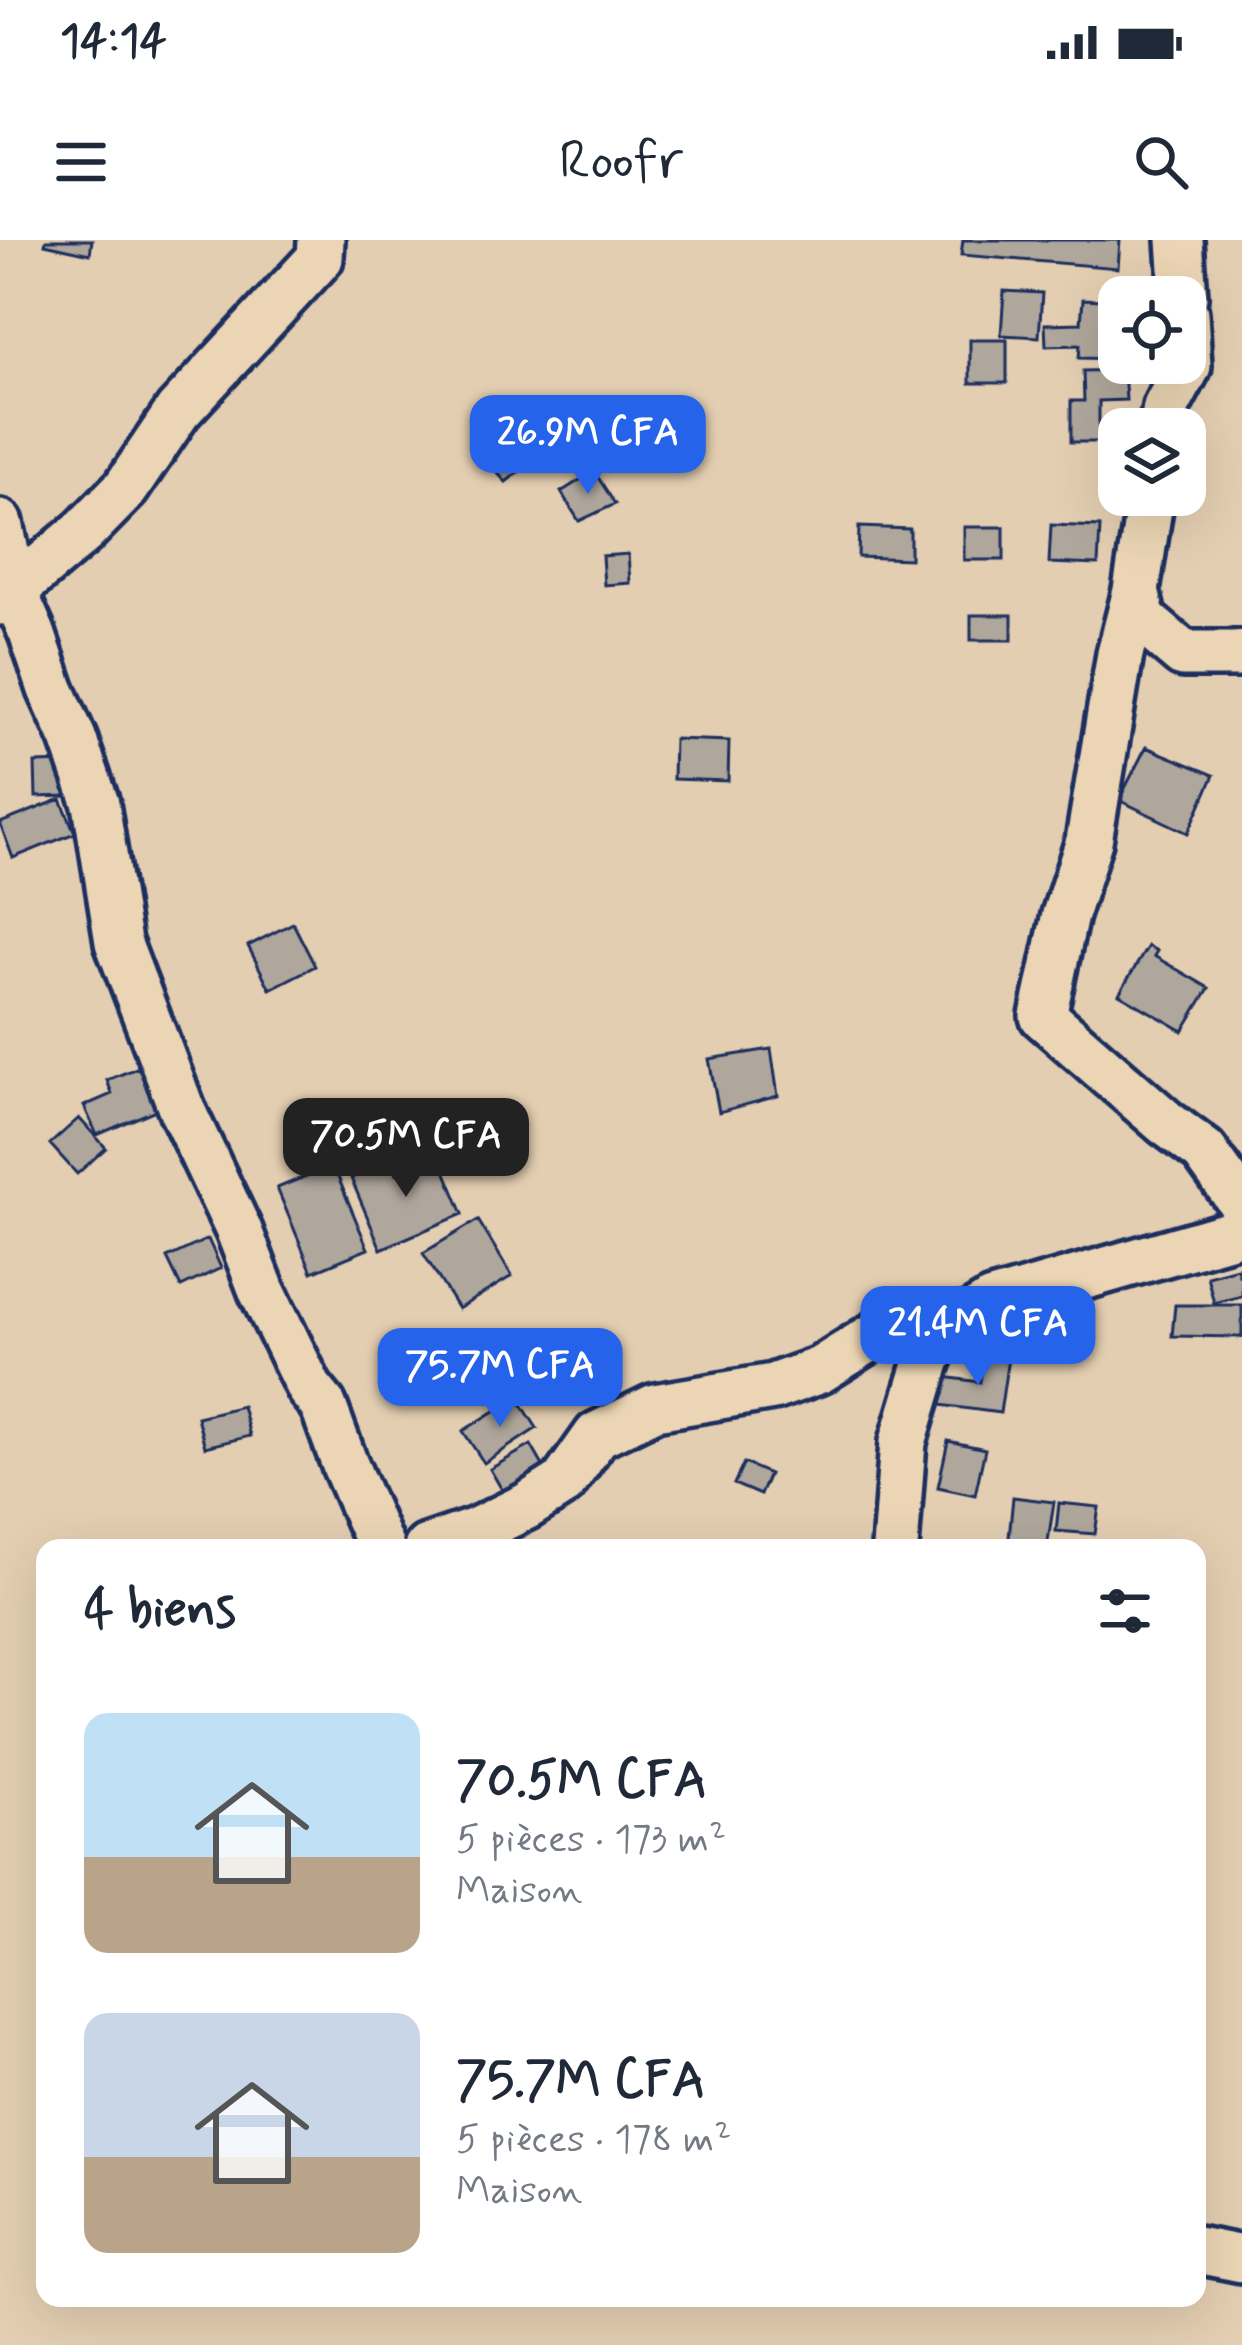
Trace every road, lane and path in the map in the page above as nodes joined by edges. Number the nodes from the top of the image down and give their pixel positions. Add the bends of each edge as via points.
1 (1180, 240) edge
2 (325, 242) edge
3 (1183, 276) edge
4 (1148, 516) edge
5 (0, 523) edge
6 (1136, 591) junction
7 (7, 597) edge
8 (1242, 654) edge
9 (1242, 1204) edge
10 (1242, 1231) edge
11 (948, 1330) junction
12 (378, 1539) edge
13 (453, 1539) edge
14 (896, 1539) edge
15 (1206, 2252) edge
16 (1242, 2259) edge

1 - 3 street
2 - 7 street via 320,258 178,411 126,488
4 - 6 street
5 - 7 street
6 - 8 street via 1144,620 1183,654
6 - 9 street via 1089,841 1043,1016 1204,1151
7 - 12 street via 32,633 96,804 118,942 182,1110
10 - 11 street via 992,1303
11 - 13 street via 887,1328 820,1370 773,1387 655,1407 597,1435 563,1483
11 - 14 street via 927,1362 903,1442
15 - 16 street

